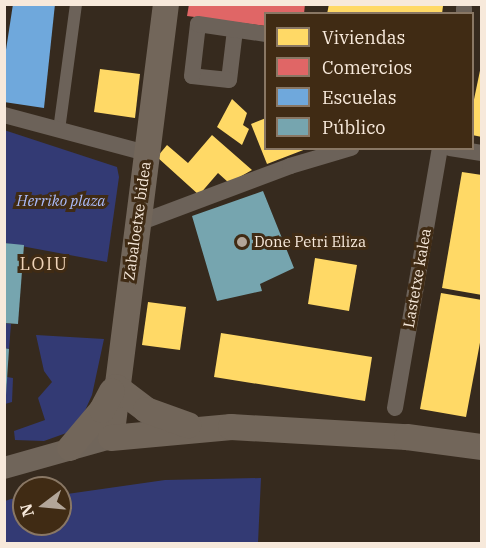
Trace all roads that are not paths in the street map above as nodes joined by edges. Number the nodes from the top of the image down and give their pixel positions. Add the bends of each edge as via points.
1 (76, 4) edge
2 (166, 4) edge
3 (235, 30) dead end
4 (264, 34) edge
5 (4, 115) edge
6 (59, 129) junction
7 (344, 150) edge
8 (440, 150) edge
9 (463, 150) edge
10 (146, 153) junction
11 (482, 153) edge
12 (136, 224) junction
13 (117, 383) junction
14 (395, 408) dead end
15 (200, 429) junction
16 (111, 438) junction
17 (482, 447) edge
18 (70, 448) junction
19 (4, 468) edge

1 - 6 street
2 - 10 main road, Zabaloetxe bidea
3 - 4 street
5 - 6 street
6 - 10 street
7 - 12 street via 290,166
8 - 14 street, Lastetxe kalea
9 - 11 street
10 - 12 main road, Zabaloetxe bidea
12 - 13 main road, Zabaloetxe bidea
13 - 15 main road via 146,410
13 - 16 main road, Zabaloetxe bidea
13 - 18 main road via 102,410
15 - 16 main road
15 - 17 main road via 311,430
16 - 18 main road
18 - 19 main road

